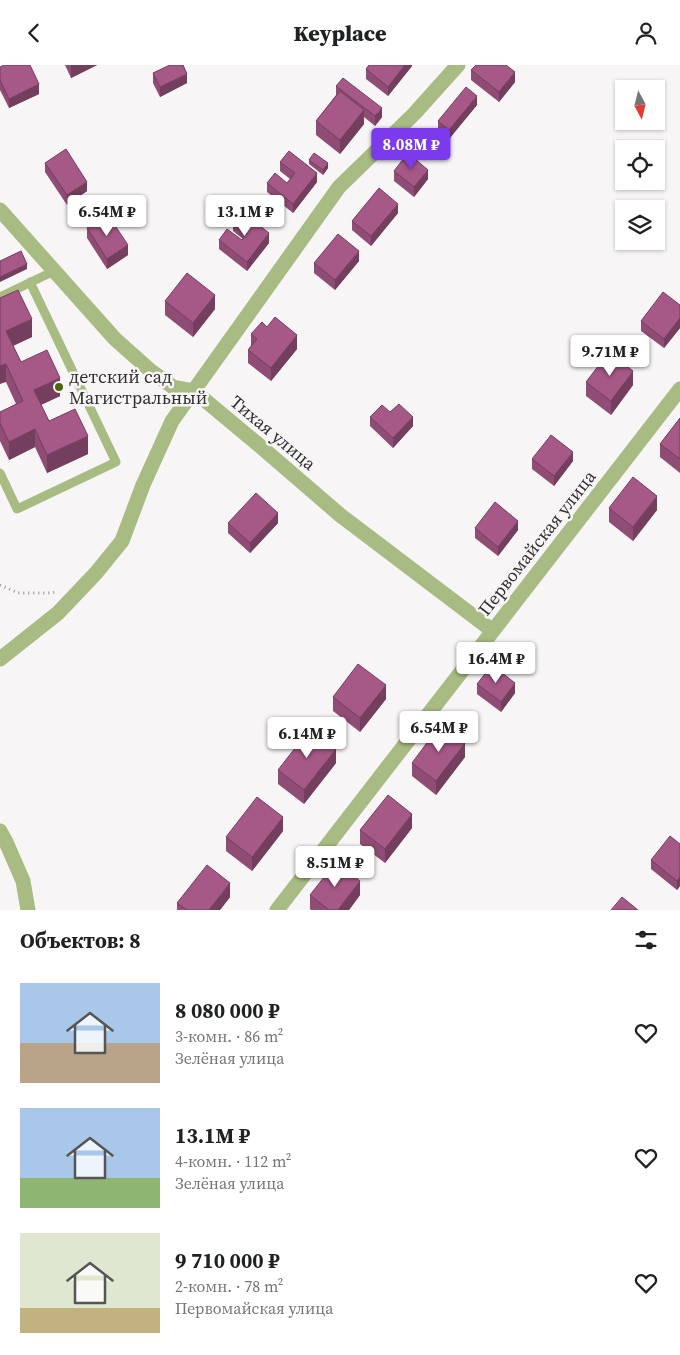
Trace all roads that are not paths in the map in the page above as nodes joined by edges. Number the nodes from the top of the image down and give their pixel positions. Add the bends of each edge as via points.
1 (458, 65) edge
2 (0, 210) edge
3 (54, 271) junction
4 (30, 282) junction
5 (0, 297) edge
6 (680, 389) edge
7 (194, 391) junction
8 (0, 473) edge
9 (493, 631) junction
10 (0, 659) edge
11 (0, 831) edge
12 (28, 910) edge
13 (277, 910) edge

1 - 7 street via 414,114 339,187
2 - 3 street, Тихая улица
3 - 4 lane
3 - 7 street, Тихая улица via 114,339 151,371 173,387
4 - 5 lane
4 - 8 lane via 116,462 17,509
6 - 9 street, Первомайская улица
7 - 9 street, Тихая улица via 340,515
7 - 10 street via 172,421 122,541 58,613
9 - 13 street, Первомайская улица
11 - 12 street via 23,881

